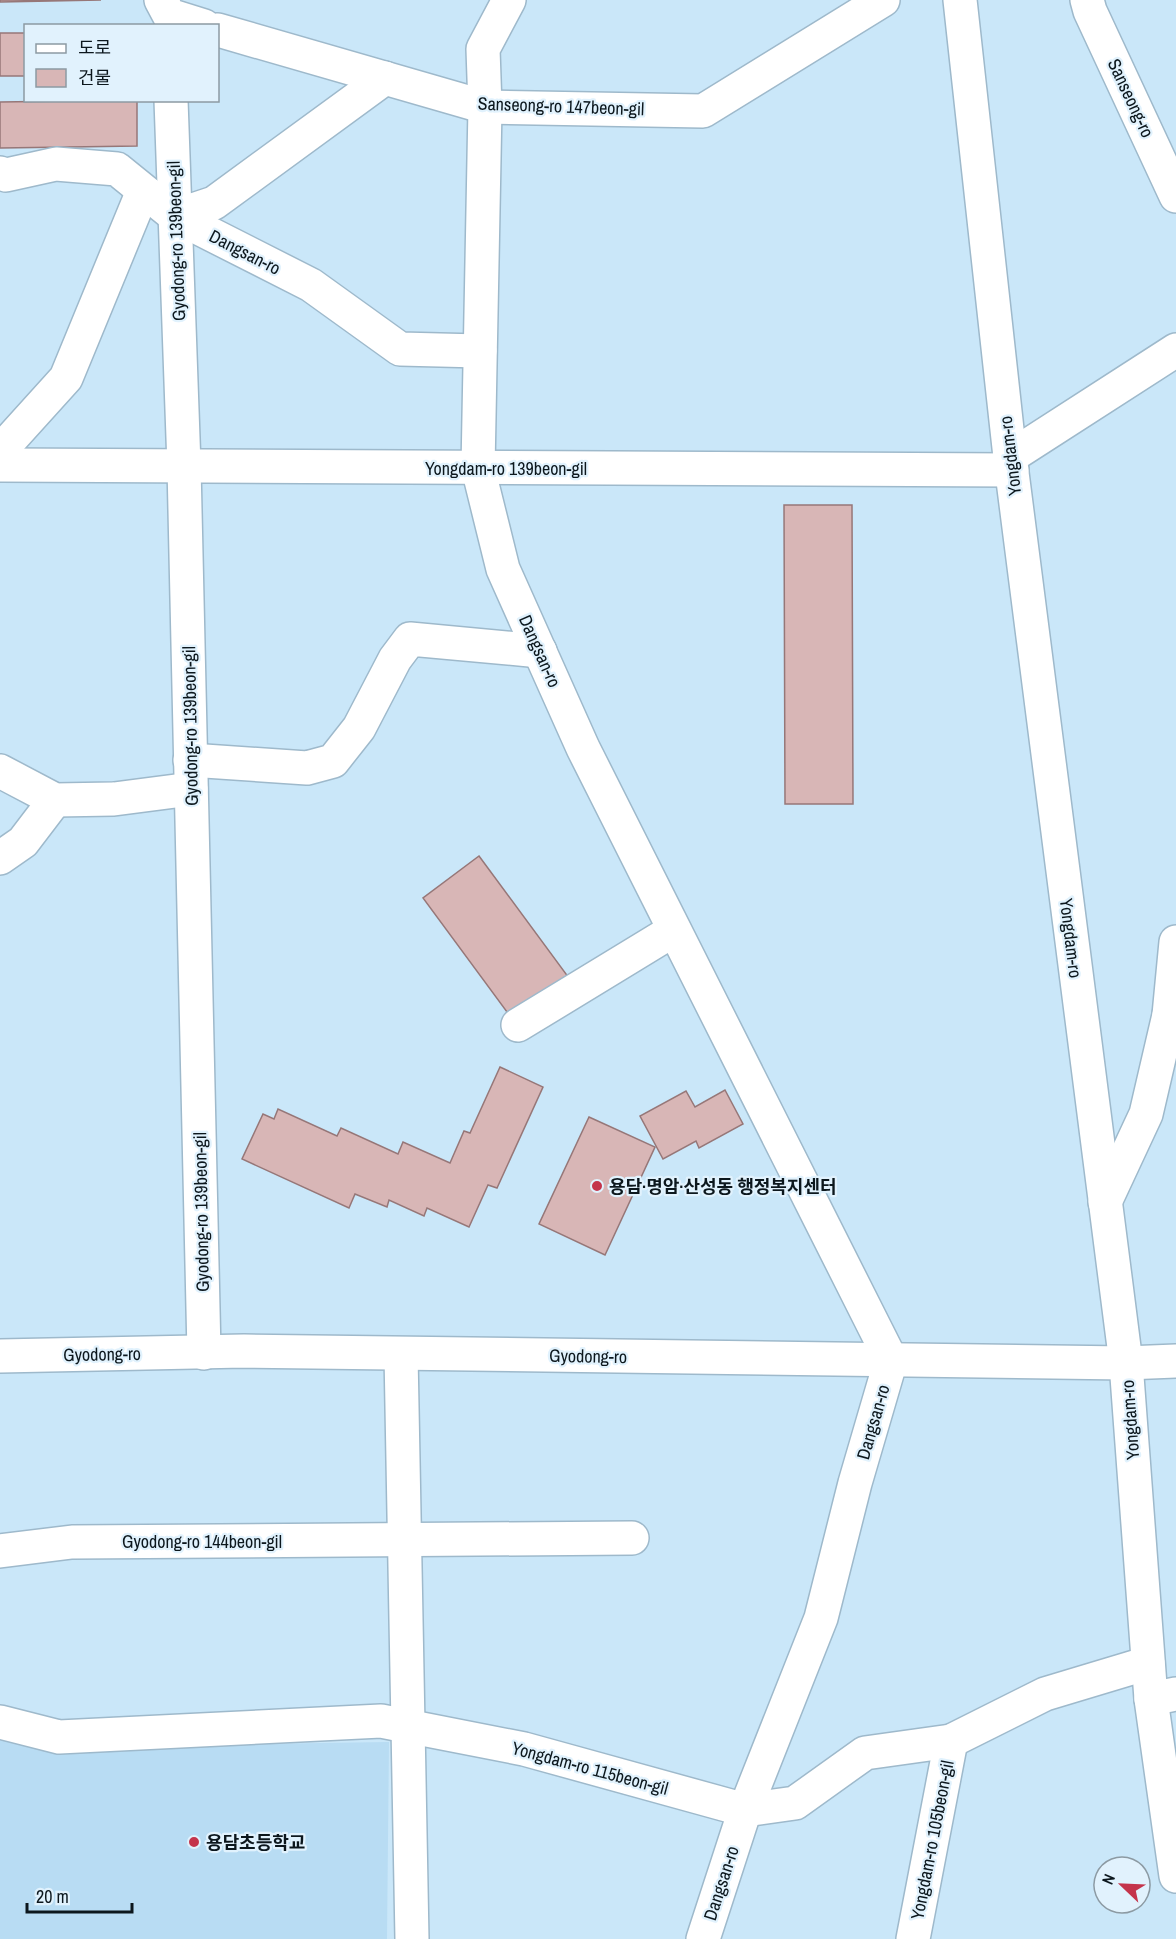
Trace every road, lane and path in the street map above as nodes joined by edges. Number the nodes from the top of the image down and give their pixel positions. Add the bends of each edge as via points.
1 (509, 0) edge
2 (883, 0) edge
3 (960, 0) edge
4 (1087, 0) edge
5 (167, 10) edge
6 (199, 24) edge
7 (219, 30) edge
8 (385, 78) junction
9 (171, 102) edge
10 (485, 107) junction
11 (0, 173) edge
12 (143, 190) junction
13 (1176, 196) edge
14 (175, 216) junction
15 (1176, 350) edge
16 (480, 351) junction
17 (0, 451) edge
18 (1011, 464) junction
19 (0, 465) edge
20 (184, 466) junction
21 (478, 468) junction
22 (540, 651) junction
23 (0, 771) edge
24 (191, 775) junction
25 (56, 800) junction
26 (0, 858) edge
27 (674, 930) junction
28 (1176, 942) edge
29 (1172, 1012) edge
30 (518, 1025) dead end
31 (1105, 1202) junction
32 (204, 1353) junction
33 (401, 1354) junction
34 (0, 1356) edge
35 (891, 1360) junction
36 (1176, 1361) edge
37 (1126, 1363) junction
38 (632, 1538) dead end
39 (405, 1541) junction
40 (0, 1551) edge
41 (1148, 1663) junction
42 (1163, 1696) edge
43 (0, 1722) edge
44 (409, 1726) junction
45 (951, 1741) junction
46 (745, 1810) junction
47 (1176, 1876) edge
48 (412, 1939) edge
49 (703, 1939) edge
50 (913, 1939) edge

1 - 10 street, Dangsan-ro via 483,49
2 - 10 street, Sanseong-ro 147beon-gil via 703,111
3 - 18 street, Yongdam-ro
4 - 13 street, Sanseong-ro
5 - 6 street
7 - 8 street, Sanseong-ro 147beon-gil
8 - 10 street, Sanseong-ro 147beon-gil
8 - 14 street, Dangsan-ro via 214,203
9 - 14 street, Gyodong-ro 139beon-gil
10 - 16 street, Dangsan-ro
11 - 12 street via 56,164 117,170
12 - 14 street
12 - 17 street, Gyodong-ro 139beon-gil via 66,378
14 - 16 street, Dangsan-ro via 311,285 400,349
14 - 20 street, Gyodong-ro 139beon-gil
15 - 18 street
16 - 21 street, Dangsan-ro
18 - 21 street, Yongdam-ro 139beon-gil
18 - 31 street, Yongdam-ro
19 - 20 street, Yongdam-ro 139beon-gil
20 - 21 street, Yongdam-ro 139beon-gil
20 - 24 street, Gyodong-ro 139beon-gil
21 - 22 street, Dangsan-ro via 503,569
22 - 24 street via 410,639 395,658 359,728 333,761 307,768
22 - 27 street, Dangsan-ro via 583,748
23 - 25 street
24 - 25 street via 114,798
24 - 32 street, Gyodong-ro 139beon-gil
25 - 26 street via 23,842
27 - 30 street
27 - 35 street, Dangsan-ro
28 - 29 street
29 - 31 street via 1146,1114
31 - 37 street, Yongdam-ro
32 - 33 street, Gyodong-ro
32 - 34 street, Gyodong-ro
33 - 35 street, Gyodong-ro
33 - 39 street
35 - 37 street, Gyodong-ro
35 - 46 street, Dangsan-ro via 821,1618
36 - 37 street, Gyodong-ro
37 - 41 street, Yongdam-ro
38 - 39 street, Gyodong-ro 144beon-gil
39 - 40 street, Gyodong-ro 144beon-gil via 72,1542
39 - 44 street
41 - 42 street, Yongdam-ro
41 - 45 street, Yongdam-ro 115beon-gil via 1045,1694
42 - 47 street, Yongdam-ro
43 - 44 street, Yongdam-ro 115beon-gil via 59,1737 381,1721
44 - 46 street, Yongdam-ro 115beon-gil via 524,1749
44 - 48 street
45 - 46 street, Yongdam-ro 115beon-gil via 865,1753 795,1803
45 - 50 street, Yongdam-ro 105beon-gil
46 - 49 street, Dangsan-ro

